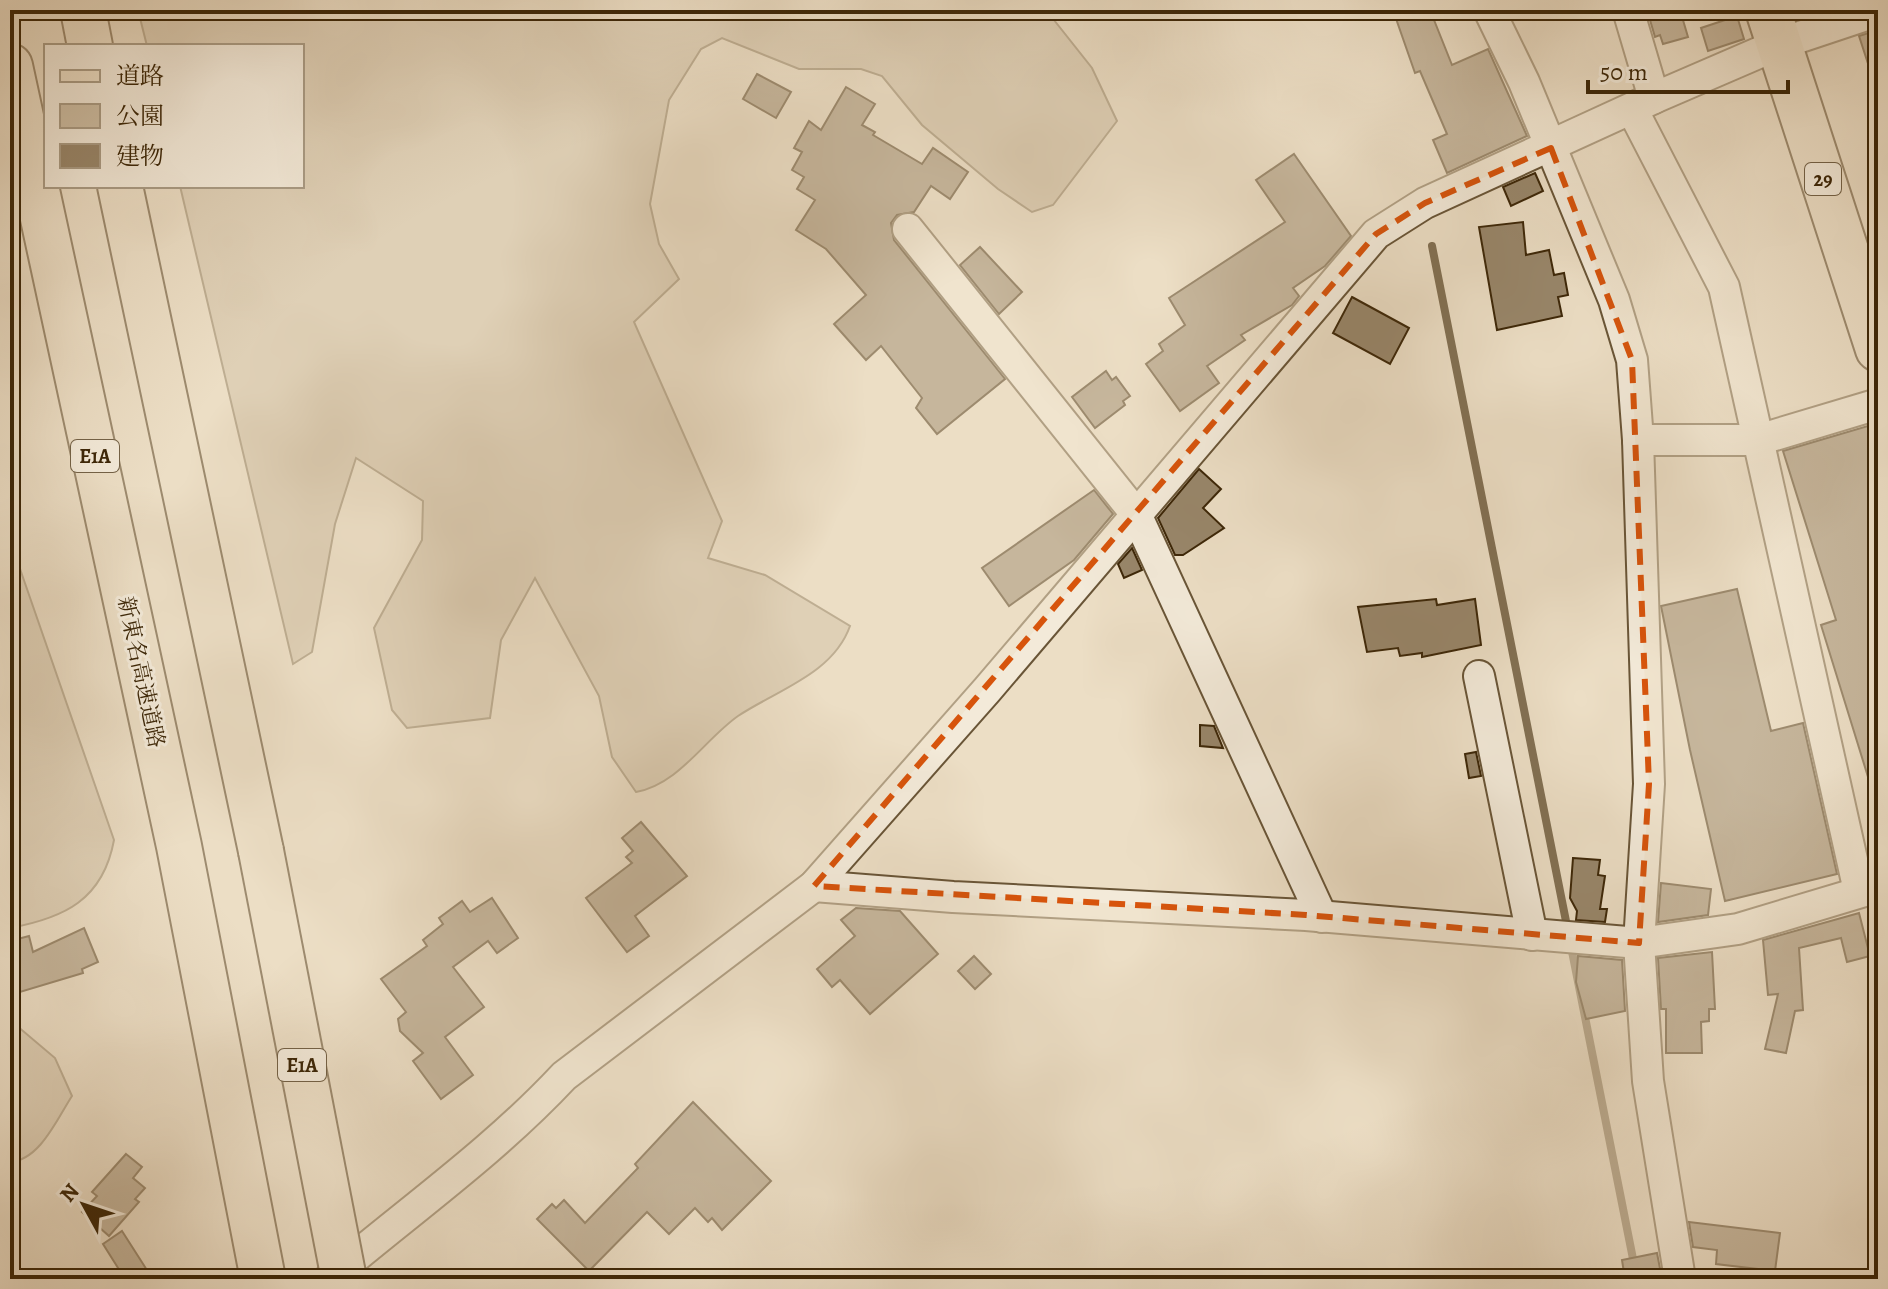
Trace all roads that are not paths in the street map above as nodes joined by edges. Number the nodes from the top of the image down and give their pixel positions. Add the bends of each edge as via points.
1 (83, 10) edge
2 (1489, 10) edge
3 (1628, 10) edge
4 (1878, 11) edge
5 (1773, 27) edge
6 (90, 44) edge
7 (10, 66) edge
8 (1643, 104) junction
9 (1551, 148) junction
10 (120, 188) edge
11 (908, 229) dead end
12 (1875, 331) edge
13 (1878, 404) edge
14 (1638, 440) junction
15 (1758, 440) junction
16 (1136, 514) junction
17 (1479, 676) dead end
18 (814, 886) junction
19 (1868, 889) edge
20 (1322, 917) junction
21 (1532, 935) junction
22 (1639, 943) junction
23 (263, 1279) edge
24 (328, 1279) edge
25 (344, 1279) edge
26 (1680, 1279) edge

1 - 6 main road
2 - 9 street
3 - 8 street
4 - 5 street
5 - 8 street
5 - 12 main road, 29
7 - 23 main road, 新東名高速道路 / E1A via 179,846
8 - 9 street
8 - 15 street via 1724,287
9 - 14 street via 1614,300 1632,360
9 - 16 street via 1425,203 1376,234
10 - 25 main road, E1A, bridge via 261,851
11 - 16 street
13 - 15 street
14 - 15 street
14 - 22 street via 1649,784
15 - 19 street
16 - 18 street
16 - 20 street
17 - 21 street
18 - 20 street
18 - 24 street via 564,1076 530,1113
19 - 22 street via 1738,929
20 - 21 street
21 - 22 street
22 - 26 street via 1648,1081

